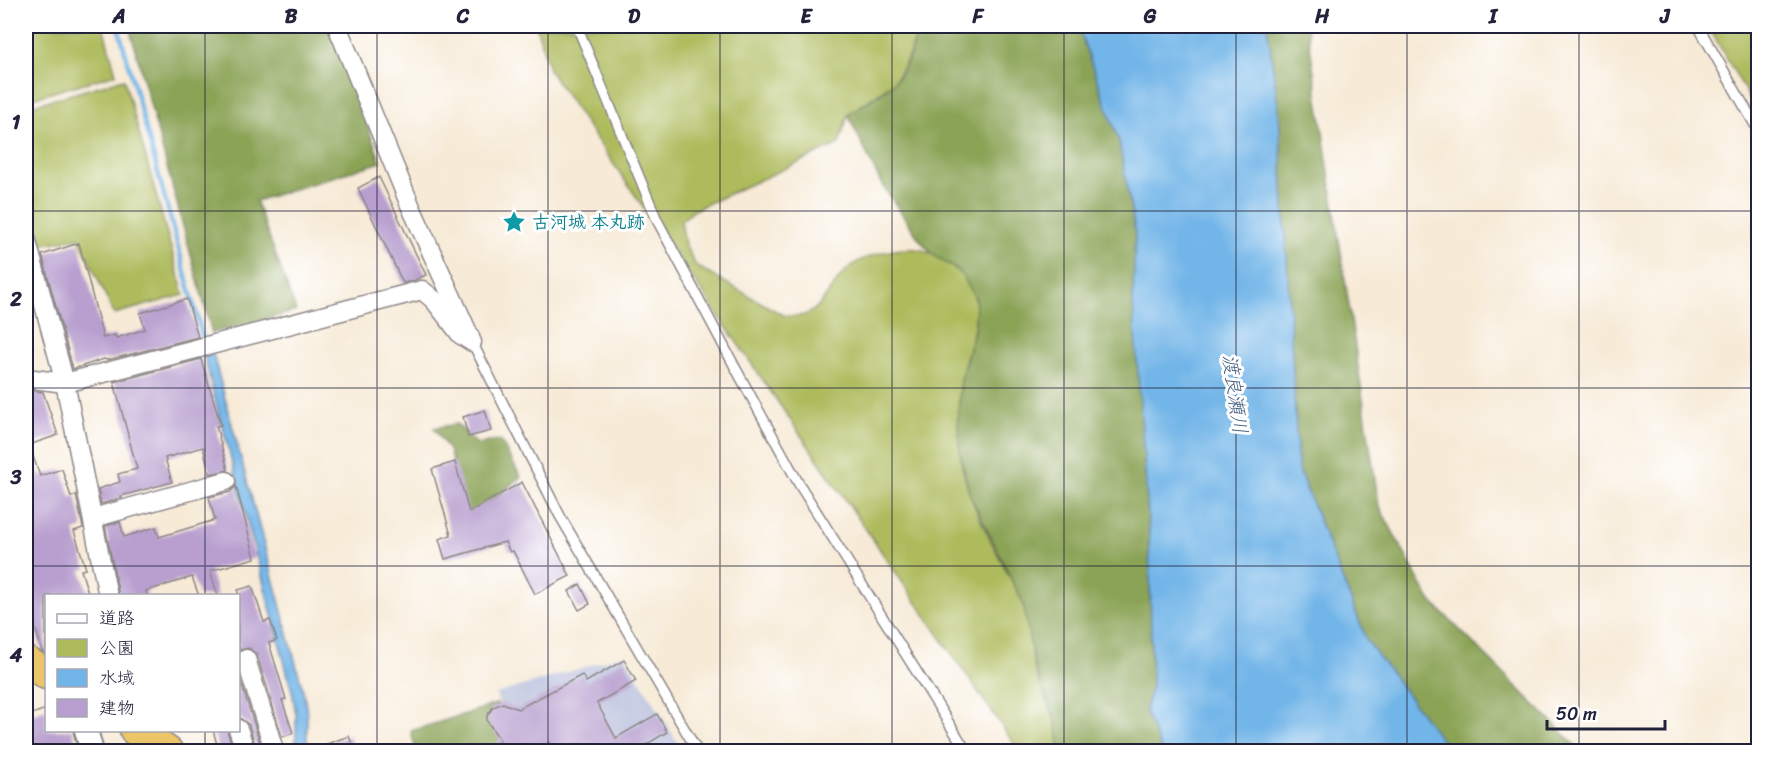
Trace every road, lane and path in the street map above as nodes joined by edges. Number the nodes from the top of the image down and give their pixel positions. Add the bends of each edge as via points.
1 (337, 26) edge
2 (577, 26) edge
3 (1698, 26) edge
4 (1758, 130) edge
5 (26, 238) edge
6 (472, 342) junction
7 (26, 378) edge
8 (65, 383) junction
9 (226, 481) dead end
10 (93, 518) junction
11 (108, 594) edge
12 (246, 659) dead end
13 (26, 660) edge
14 (45, 673) edge
15 (87, 732) edge
16 (138, 732) edge
17 (239, 732) edge
18 (92, 752) edge
19 (168, 752) edge
20 (246, 752) edge
21 (270, 752) edge
22 (698, 752) edge
23 (967, 752) edge

1 - 6 street
2 - 23 lane via 657,220 736,369 799,484
3 - 4 lane
5 - 8 street
6 - 8 street via 461,335 422,290
6 - 22 lane via 561,516
7 - 8 street
8 - 10 street
9 - 10 street
10 - 11 street
12 - 21 street via 274,750
13 - 14 highway
15 - 18 street
16 - 19 highway
17 - 20 street

